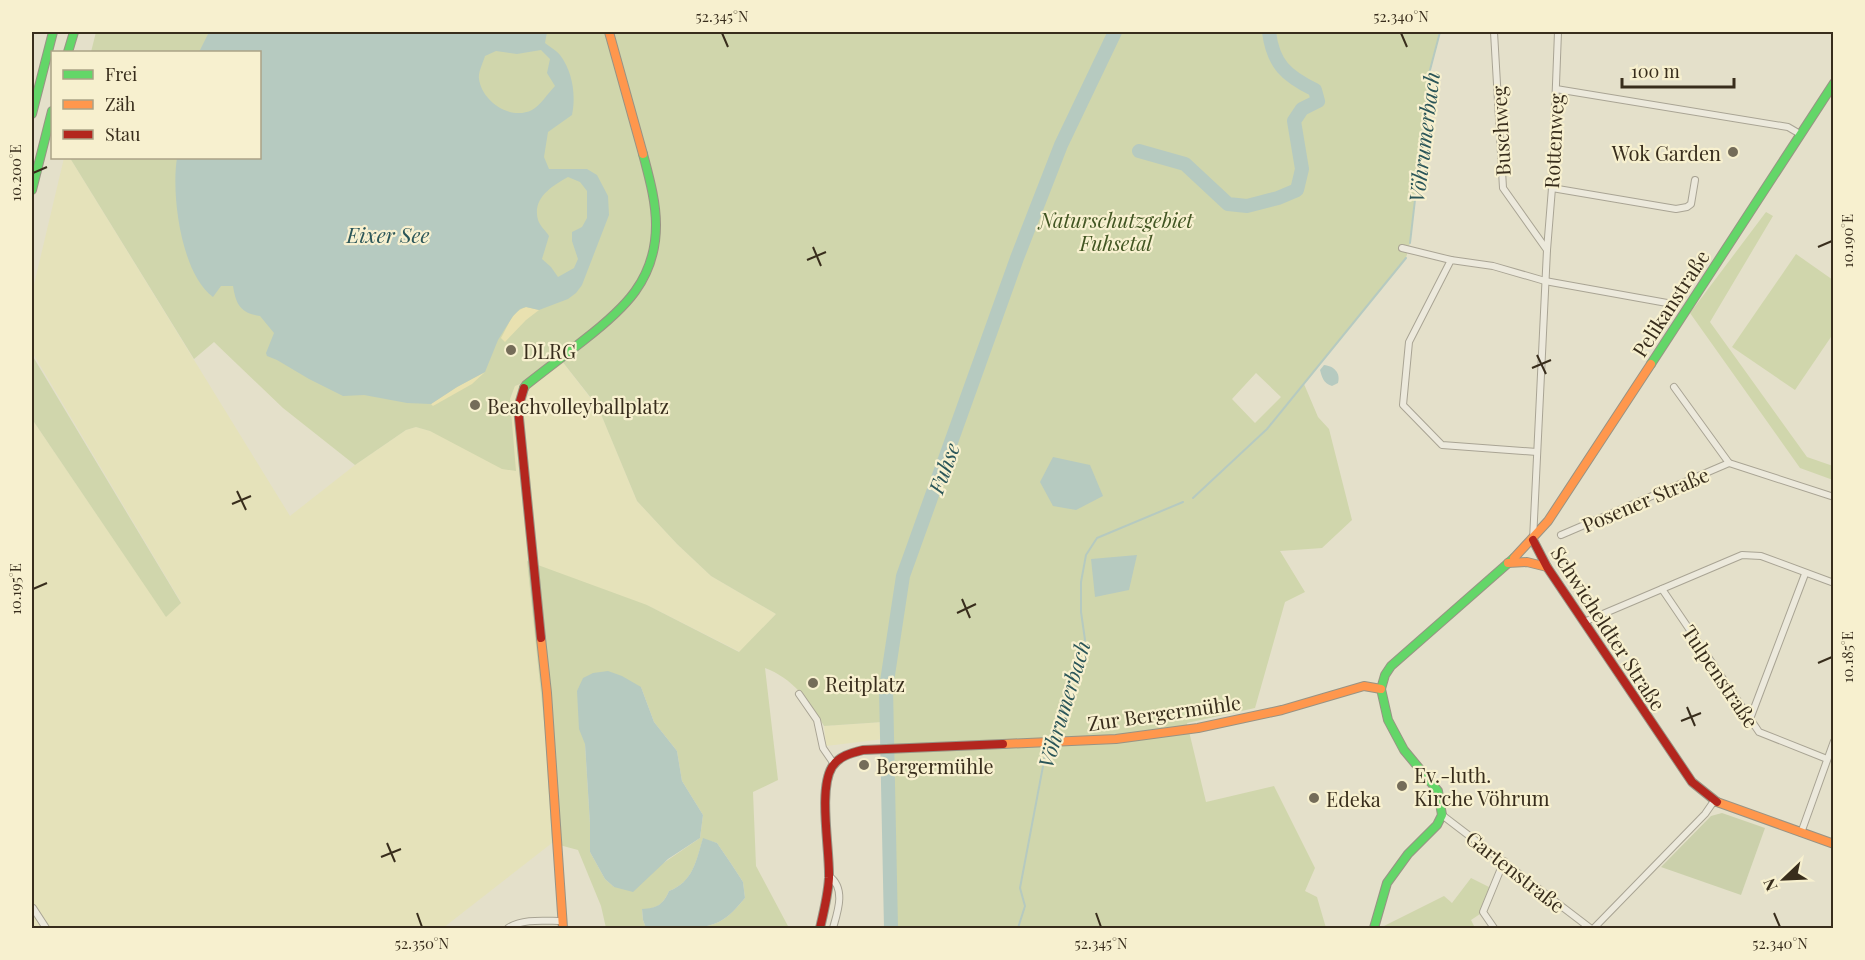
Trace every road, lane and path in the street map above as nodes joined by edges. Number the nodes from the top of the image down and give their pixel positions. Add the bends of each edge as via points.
1 (53, 32) edge
2 (74, 32) edge
3 (609, 32) edge
4 (1494, 32) edge
5 (1558, 32) edge
6 (68, 51) edge
7 (1833, 83) edge
8 (1556, 89) junction
9 (32, 114) edge
10 (51, 115) edge
11 (1800, 134) junction
12 (1695, 180) dead end
13 (1552, 188) junction
14 (32, 189) edge
15 (1402, 248) dead end
16 (1546, 250) junction
17 (1451, 260) junction
18 (1545, 281) junction
19 (1667, 303) dead end
20 (1674, 387) dead end
21 (1537, 452) junction
22 (1729, 463) junction
23 (1833, 497) edge
24 (1561, 535) dead end
25 (1533, 540) junction
26 (1508, 563) junction
27 (1547, 567) junction
28 (1805, 574) junction
29 (1833, 584) edge
30 (1662, 589) junction
31 (1584, 622) junction
32 (1381, 689) junction
33 (799, 694) dead end
34 (1750, 719) junction
35 (1833, 741) edge
36 (1827, 759) junction
37 (834, 764) junction
38 (1714, 801) junction
39 (1442, 815) junction
40 (1802, 833) junction
41 (1833, 844) edge
42 (1504, 861) junction
43 (829, 876) junction
44 (33, 908) edge
45 (563, 925) edge
46 (46, 928) edge
47 (508, 928) edge
48 (820, 928) edge
49 (833, 928) edge
50 (1374, 928) edge
51 (1494, 928) edge
52 (1592, 928) edge

1 - 9 main road
2 - 6 main road
3 - 45 main road via 649,180 656,223 653,252 643,281 628,303 526,385 518,408 547,693
4 - 16 street, Buschweg via 1503,188
5 - 8 street, Rottenweg
7 - 11 main road, Pelikanstraße
8 - 11 street via 1788,127
8 - 13 street, Rottenweg
10 - 14 main road
11 - 25 main road, Pelikanstraße via 1562,502
12 - 13 street via 1691,204 1676,209
13 - 16 street, Rottenweg
15 - 17 street
16 - 18 street
17 - 18 street via 1493,266
17 - 21 street via 1409,342 1403,405 1442,445
18 - 19 street
18 - 21 street
20 - 22 street, Posener Straße
21 - 25 street
22 - 23 street, Posener Straße
22 - 24 street, Posener Straße
25 - 26 main road, Pelikanstraße
25 - 27 main road, Schwicheldter Straße
26 - 27 main road
26 - 32 main road, Pelikanstraße via 1391,666
27 - 31 main road, Schwicheldter Straße
28 - 29 street
28 - 30 street via 1761,556 1742,555
28 - 34 street
30 - 31 street
30 - 34 street, Tulpenstraße
31 - 38 main road, Schwicheldter Straße via 1692,782
32 - 37 main road, Zur Bergermühle via 1364,686 1282,710 1198,728 1116,739 875,749 850,753
32 - 39 main road via 1394,734 1438,791
33 - 37 street via 817,720 823,748
34 - 36 street, Tulpenstraße via 1759,732
35 - 36 street
36 - 40 street
37 - 43 main road via 825,786
38 - 40 main road, Schwicheldter Straße
38 - 52 street
39 - 42 street, Gartenstraße
39 - 50 main road via 1387,884
40 - 41 main road, Schwicheldter Straße
42 - 51 street via 1483,912
42 - 52 street, Gartenstraße
43 - 48 main road
43 - 49 street via 839,888
44 - 46 street
45 - 47 street via 526,921

